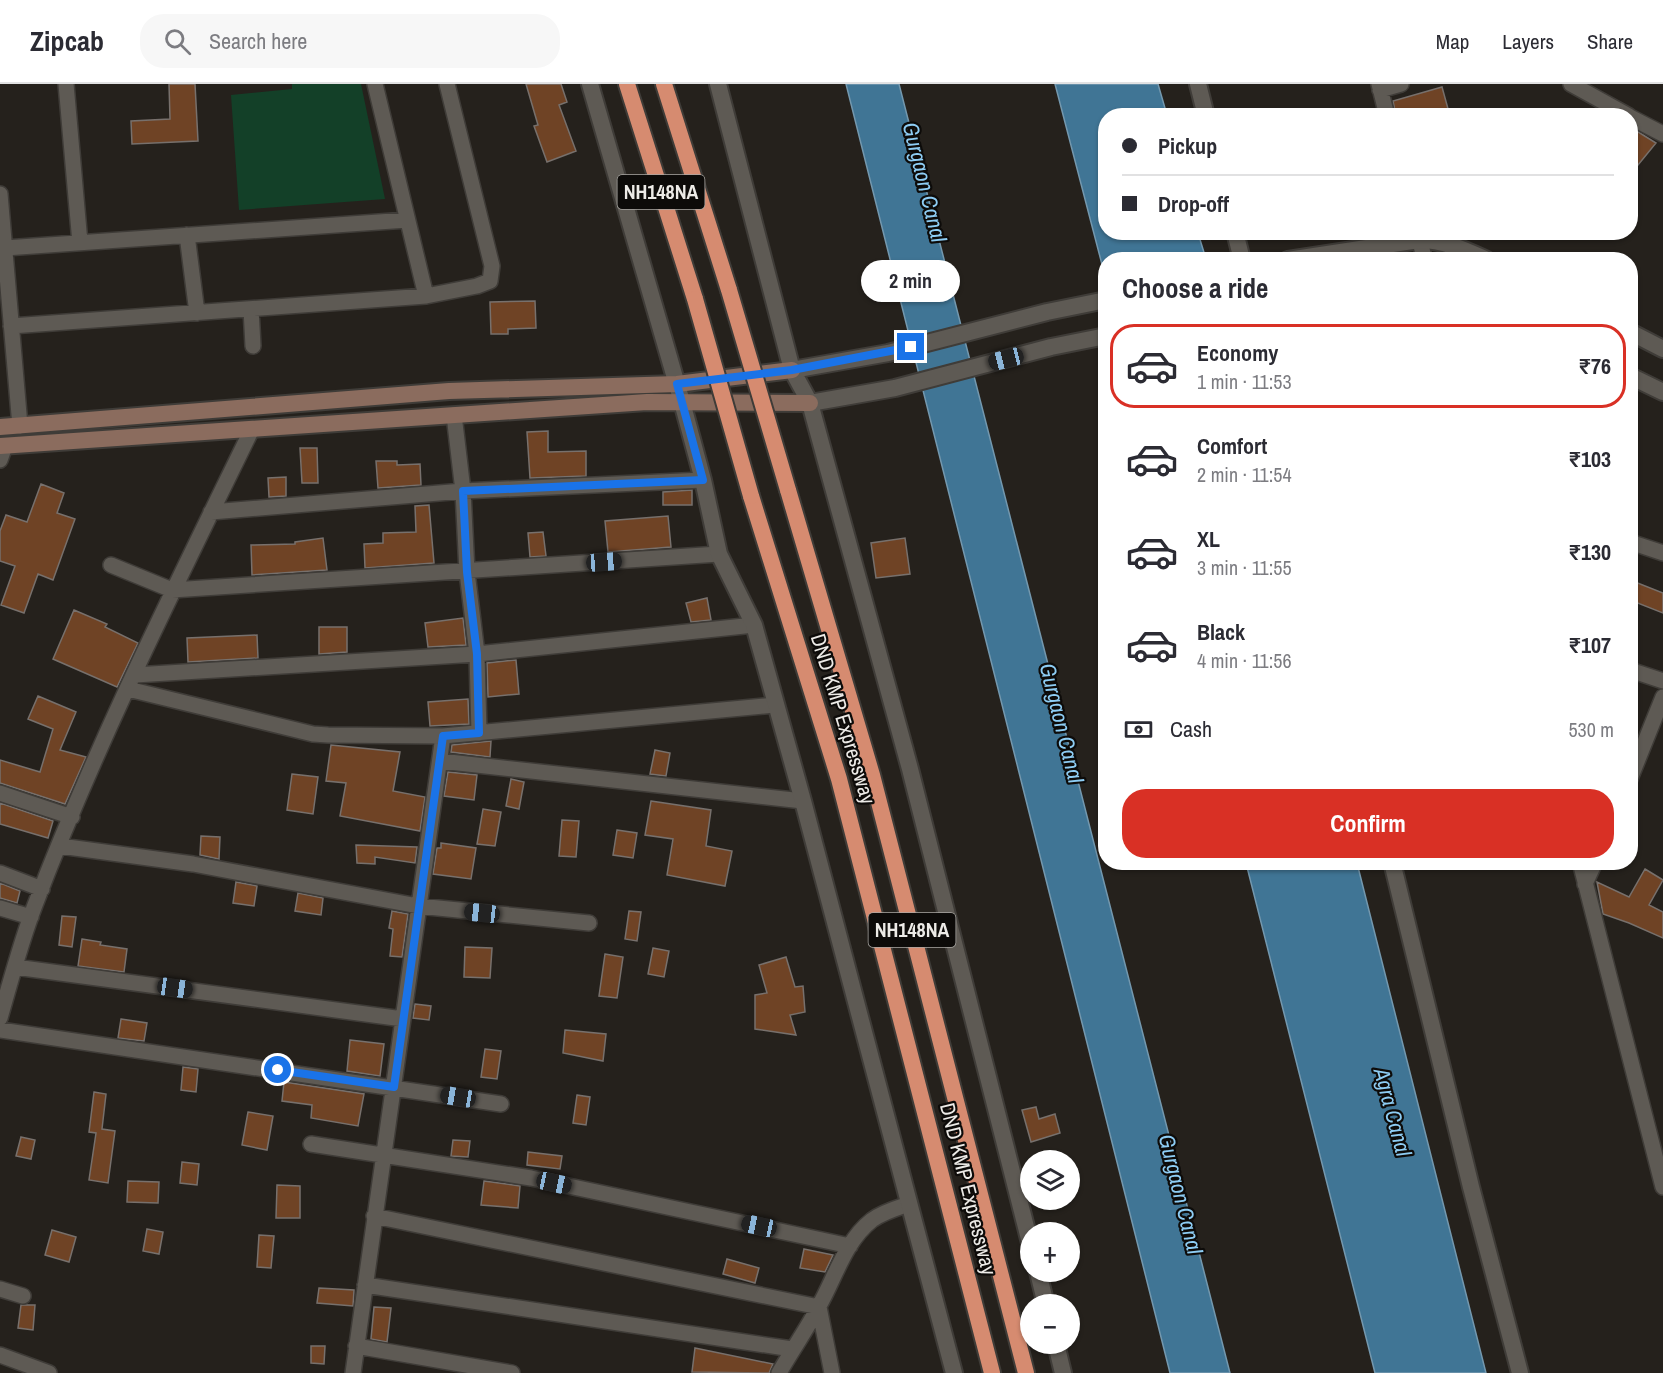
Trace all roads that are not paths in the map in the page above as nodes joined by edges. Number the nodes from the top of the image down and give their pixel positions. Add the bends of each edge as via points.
1 (66, 84) edge
2 (375, 84) edge
3 (447, 84) edge
4 (590, 84) edge
5 (627, 84) edge
6 (664, 84) edge
7 (718, 84) edge
8 (1198, 84) edge
9 (1401, 84) edge
10 (1572, 84) edge
11 (1379, 87) edge
12 (1204, 108) edge
13 (1385, 108) edge
14 (1616, 108) edge
15 (1638, 120) edge
16 (1663, 134) edge
17 (0, 194) edge
18 (407, 220) junction
19 (187, 235) junction
20 (1396, 240) edge
21 (1432, 240) edge
22 (80, 243) junction
23 (5, 248) junction
24 (1331, 252) edge
25 (1469, 252) edge
26 (426, 296) junction
27 (1097, 302) edge
28 (250, 309) junction
29 (197, 313) junction
30 (11, 326) junction
31 (1638, 336) edge
32 (1098, 337) edge
33 (252, 346) dead end
34 (1663, 349) edge
35 (792, 370) junction
36 (1638, 380) edge
37 (677, 384) junction
38 (1663, 392) edge
39 (682, 402) junction
40 (810, 403) junction
41 (454, 415) junction
42 (20, 426) junction
43 (0, 427) edge
44 (252, 429) junction
45 (2, 451) edge
46 (703, 480) junction
47 (463, 491) junction
48 (211, 512) junction
49 (1638, 545) edge
50 (1663, 553) edge
51 (719, 554) junction
52 (111, 565) dead end
53 (467, 572) junction
54 (172, 590) junction
55 (754, 625) junction
56 (477, 654) junction
57 (1638, 673) edge
58 (1663, 681) edge
59 (131, 682) junction
60 (1663, 697) edge
61 (775, 705) junction
62 (479, 733) junction
63 (443, 736) junction
64 (1638, 759) edge
65 (440, 761) junction
66 (0, 793) edge
67 (803, 801) junction
68 (72, 817) junction
69 (60, 846) junction
70 (1394, 870) edge
71 (1582, 870) edge
72 (1592, 870) edge
73 (0, 873) edge
74 (1586, 884) junction
75 (42, 889) junction
76 (418, 906) junction
77 (0, 908) edge
78 (32, 917) junction
79 (589, 923) dead end
80 (15, 967) junction
81 (0, 1018) edge
82 (403, 1019) junction
83 (0, 1030) edge
84 (394, 1087) junction
85 (501, 1104) dead end
86 (312, 1144) dead end
87 (383, 1155) junction
88 (1663, 1188) edge
89 (909, 1204) junction
90 (374, 1216) junction
91 (1025, 1222) edge
92 (850, 1246) junction
93 (365, 1285) junction
94 (0, 1289) edge
95 (23, 1296) dead end
96 (819, 1307) junction
97 (356, 1346) junction
98 (792, 1349) junction
99 (1058, 1354) edge
100 (0, 1355) edge
101 (19, 1368) edge
102 (49, 1373) edge
103 (353, 1373) edge
104 (512, 1373) edge
105 (779, 1373) edge
106 (832, 1373) edge
107 (954, 1373) edge
108 (992, 1373) edge
109 (1026, 1373) edge
110 (1063, 1373) edge
111 (1520, 1373) edge

1 - 22 street
2 - 18 street
3 - 26 street via 492,266 490,281
4 - 37 street
5 - 108 highway, DND KMP Expressway / NH148NA, bridge via 839,779
6 - 109 highway, DND KMP Expressway / NH148NA, bridge via 872,775
7 - 35 street
8 - 12 street
9 - 11 street
10 - 14 street
11 - 13 street
15 - 16 street
17 - 23 street
18 - 19 street
18 - 26 street
19 - 22 street
19 - 29 street
20 - 24 street
21 - 25 street
22 - 23 street
23 - 30 street
26 - 28 street
27 - 35 street via 888,353
28 - 29 street
28 - 33 street
29 - 30 street
30 - 42 street
31 - 34 street
32 - 40 street via 895,388
35 - 37 main road
35 - 40 street
36 - 38 street
37 - 39 street
37 - 42 main road via 449,391
39 - 40 main road
39 - 41 main road
39 - 46 street
40 - 91 street via 910,769
41 - 44 main road
41 - 47 street
42 - 43 main road
44 - 45 main road
44 - 48 street
46 - 47 street
46 - 51 street
47 - 48 street
47 - 53 street
48 - 54 street
49 - 50 street
51 - 53 street
51 - 55 street
52 - 54 street
53 - 54 street
53 - 56 street
54 - 59 street
55 - 56 street
55 - 61 street
56 - 59 street
56 - 62 street
57 - 58 street
59 - 63 street via 314,734
59 - 68 street
60 - 64 street
61 - 62 street
61 - 67 street
62 - 63 street
63 - 65 street
65 - 67 street
65 - 76 street
66 - 68 street
67 - 89 street
68 - 69 street
69 - 75 street
69 - 76 street via 193,864
70 - 111 street
71 - 74 street
72 - 74 street
73 - 75 street
74 - 88 street
75 - 78 street
76 - 79 street
76 - 82 street
77 - 78 street
78 - 80 street
80 - 81 street
80 - 82 street
82 - 84 street
83 - 84 street
84 - 85 street
84 - 87 street
86 - 87 street
87 - 90 street
87 - 92 street via 531,1178
89 - 92 street via 873,1220
89 - 107 street
90 - 93 street
90 - 96 street
92 - 96 street
93 - 97 street
93 - 98 street
94 - 95 street
96 - 98 street
96 - 106 street
97 - 103 street
97 - 104 street
98 - 105 street
99 - 110 street
100 - 101 street
101 - 102 street

